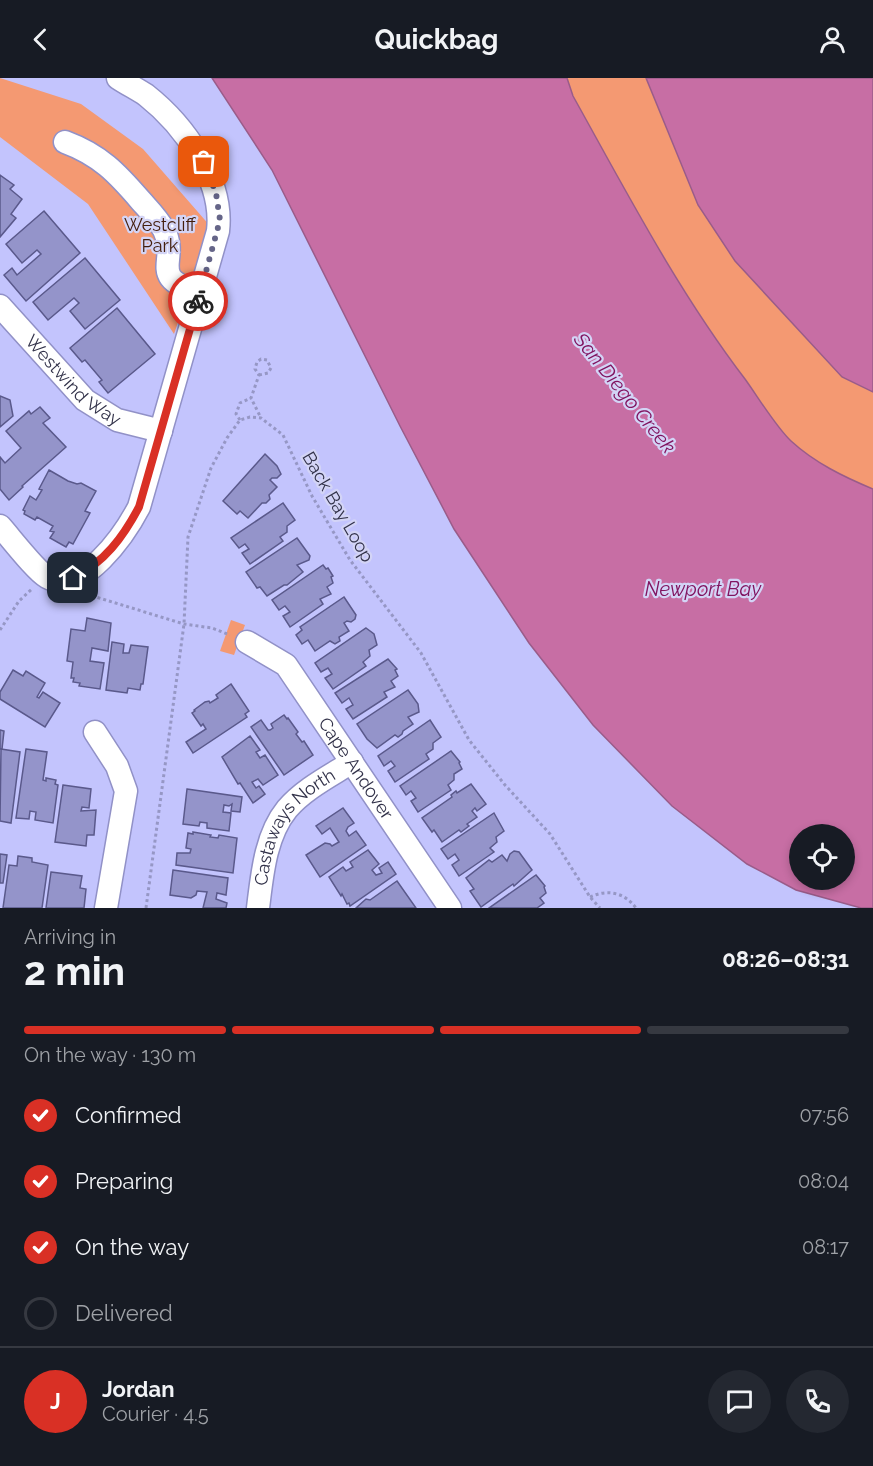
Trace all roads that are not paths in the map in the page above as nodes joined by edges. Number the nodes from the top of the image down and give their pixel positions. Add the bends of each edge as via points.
1 (118, 78) edge
2 (65, 142) dead end
3 (201, 293) junction
4 (0, 306) edge
5 (161, 431) junction
6 (0, 526) edge
7 (247, 642) road end
8 (95, 732) dead end
9 (351, 762) junction
10 (106, 908) edge
11 (258, 908) edge
12 (450, 908) edge

1 - 3 street via 146,95 170,118 204,162 211,178 220,220
2 - 3 street via 100,158 118,174 165,231 169,276 174,283
3 - 5 street
4 - 5 street, Westwind Way via 85,400 117,420
5 - 6 street via 139,507 127,530 83,573 55,578
7 - 9 street, Cape Andover via 286,665
8 - 10 street via 117,766 126,791
9 - 11 street, Castaways North via 286,810 274,831 262,870
9 - 12 street, Cape Andover

